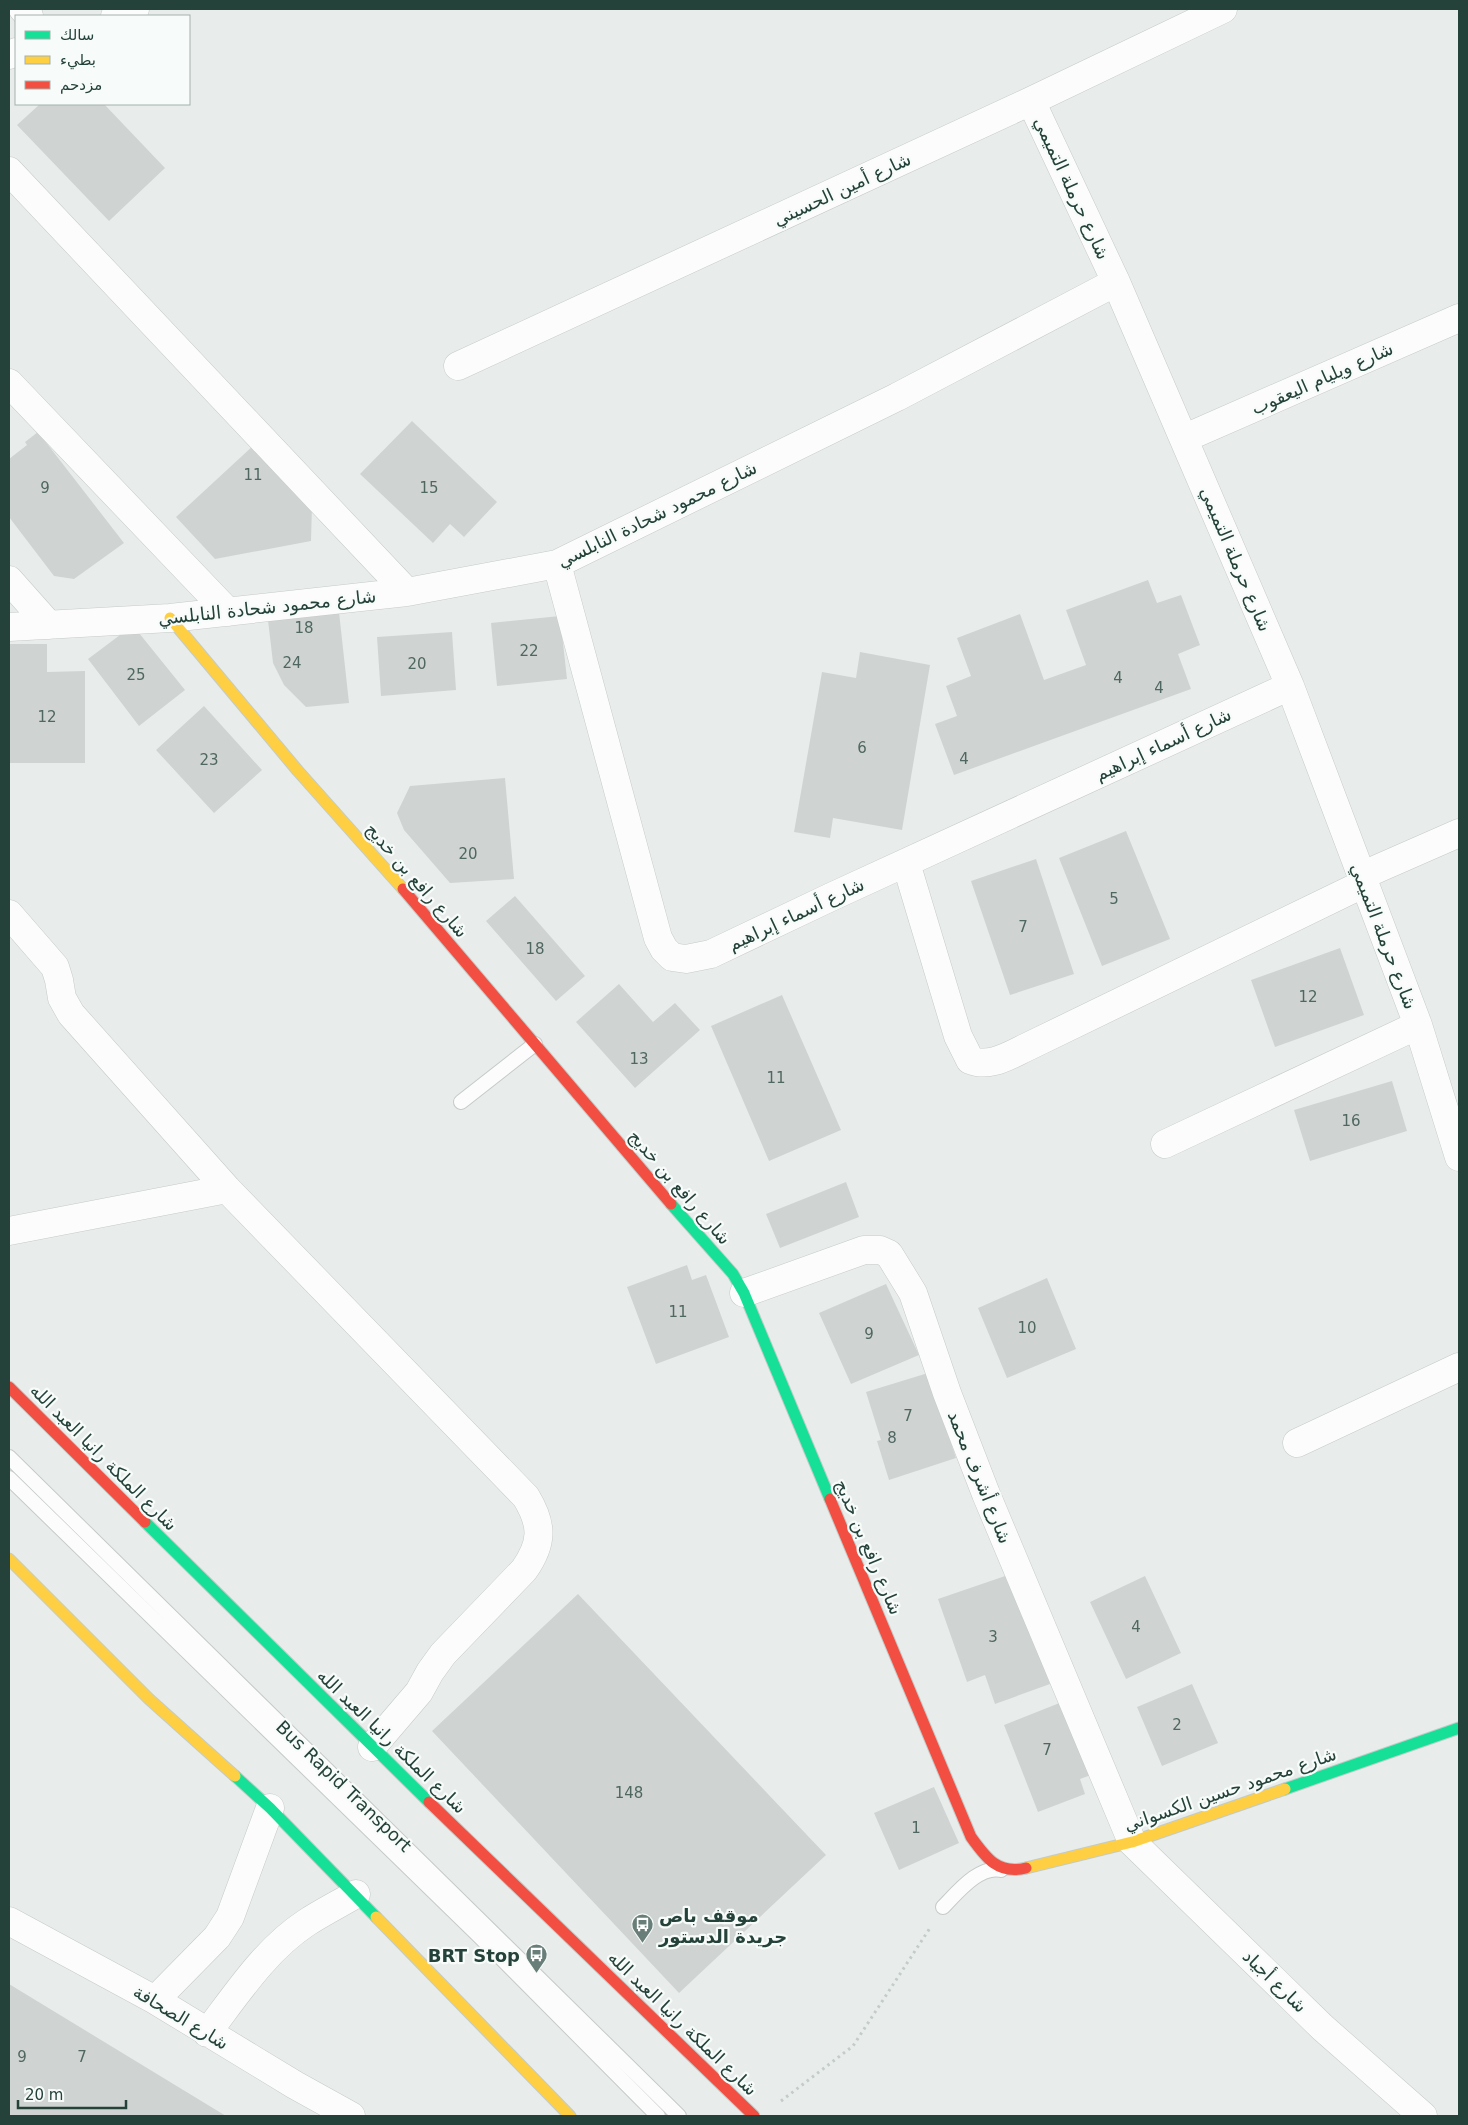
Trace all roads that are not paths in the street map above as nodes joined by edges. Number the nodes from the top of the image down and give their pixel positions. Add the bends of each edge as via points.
1 (135, 9) edge
2 (1223, 9) edge
3 (118, 15) edge
4 (1032, 101) junction
5 (9, 171) edge
6 (1116, 282) junction
7 (1459, 318) edge
8 (458, 366) dead end
9 (9, 383) edge
10 (1185, 438) junction
11 (557, 564) junction
12 (9, 580) edge
13 (407, 592) junction
14 (228, 612) junction
15 (170, 618) junction
16 (49, 625) junction
17 (9, 627) edge
18 (1290, 686) junction
19 (1459, 833) edge
20 (906, 863) junction
21 (1363, 880) junction
22 (9, 914) edge
23 (1418, 1026) junction
24 (535, 1044) junction
25 (461, 1102) dead end
26 (1166, 1144) dead end
27 (1459, 1157) edge
28 (228, 1189) junction
29 (9, 1231) edge
30 (744, 1292) junction
31 (1459, 1367) edge
32 (9, 1388) edge
33 (1297, 1443) dead end
34 (9, 1456) edge
35 (9, 1478) edge
36 (9, 1559) edge
37 (1459, 1728) edge
38 (372, 1747) junction
39 (270, 1808) junction
40 (1132, 1842) junction
41 (1009, 1871) junction
42 (356, 1894) junction
43 (943, 1907) road end
44 (9, 1921) edge
45 (155, 2000) junction
46 (207, 2032) junction
47 (351, 2116) edge
48 (570, 2116) edge
49 (658, 2116) edge
50 (679, 2116) edge
51 (754, 2116) edge
52 (1422, 2116) edge

1 - 3 street
2 - 4 street, شارع أمين الحسيني
4 - 6 street, شارع حرملة التميمي
4 - 8 street, شارع أمين الحسيني
5 - 13 street
6 - 10 street, شارع حرملة التميمي
6 - 11 street, شارع محمود شحادة النابلسي via 897,397
7 - 10 street, شارع ويليام اليعقوب
9 - 14 street
10 - 18 street, شارع حرملة التميمي
11 - 13 street, شارع محمود شحادة النابلسي
11 - 20 street, شارع أسماء إبراهيم via 658,938 672,957 686,959 711,954
12 - 16 street
13 - 14 street, شارع محمود شحادة النابلسي
14 - 15 street, شارع محمود شحادة النابلسي
15 - 16 street, شارع محمود شحادة النابلسي
15 - 24 street, شارع رافع بن خديج
16 - 17 street, شارع محمود شحادة النابلسي
18 - 20 street, شارع أسماء إبراهيم
18 - 21 street, شارع حرملة التميمي
19 - 21 street
20 - 21 street via 958,1036 970,1060 979,1064 990,1063 1027,1047
21 - 23 street, شارع حرملة التميمي
22 - 28 street via 55,967 62,998 71,1014
23 - 26 street, شارع حرملة التميمي
23 - 27 street, شارع حرملة التميمي
24 - 25 lane
24 - 30 street, شارع رافع بن خديج via 733,1274
28 - 29 street
28 - 38 street via 526,1497 539,1526 534,1557 443,1654 419,1692
30 - 40 street, شارع أشرف محمد via 864,1250 885,1252 894,1260 913,1294 986,1494
30 - 41 street, شارع رافع بن خديج via 971,1837 992,1863
31 - 33 street
32 - 38 street, شارع الملكة رانيا العبد الله
34 - 50 lane, Bus Rapid Transport
35 - 49 lane, Bus Rapid Transport via 479,1936
36 - 39 street via 149,1699
37 - 40 street, شارع محمود حسين الكسواني
38 - 51 street, شارع الملكة رانيا العبد الله
39 - 42 street
39 - 45 street via 230,1917 217,1937
40 - 41 street, شارع محمود حسين الكسواني
40 - 52 street, شارع أجياد via 1322,2027
41 - 43 lane via 997,1869 973,1877
42 - 46 street via 305,1924 280,1944
42 - 48 street
44 - 45 street, شارع الصحافة
45 - 46 street, شارع الصحافة
46 - 47 street, شارع الصحافة

